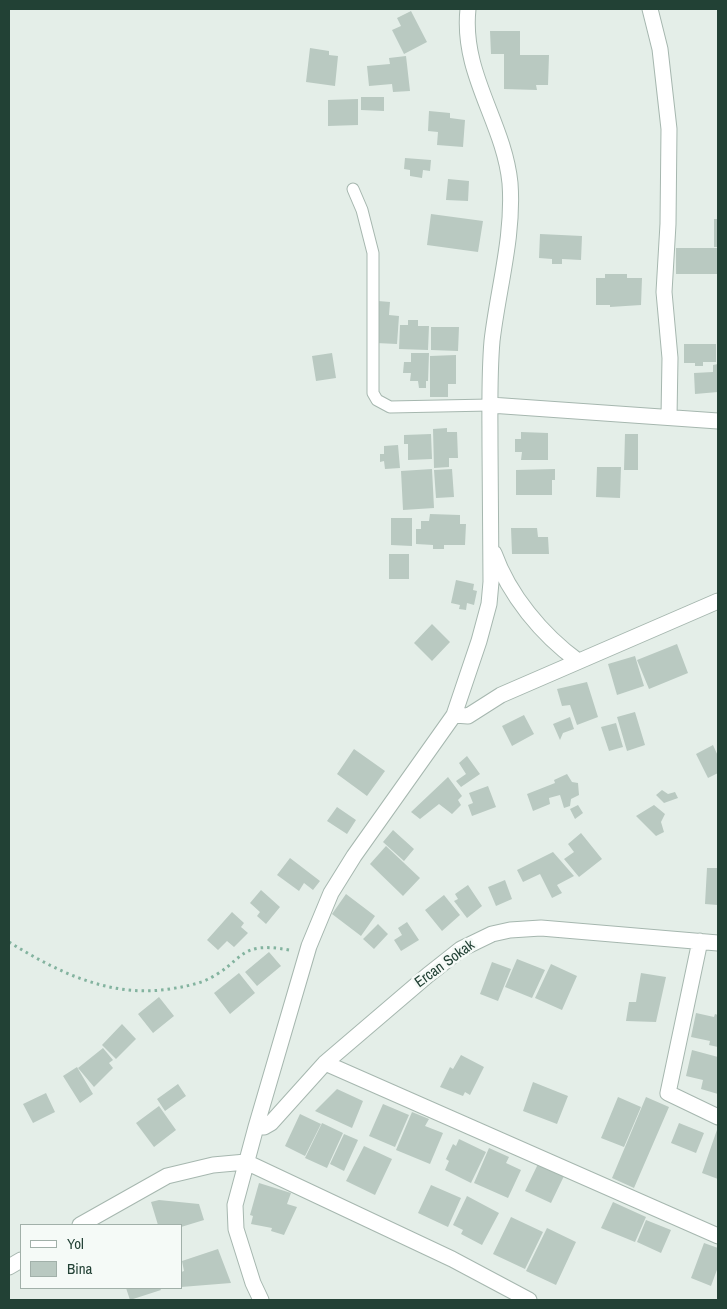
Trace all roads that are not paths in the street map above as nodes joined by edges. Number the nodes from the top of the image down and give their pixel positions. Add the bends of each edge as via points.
1 (468, 9) edge
2 (650, 9) edge
3 (353, 188) dead end
4 (490, 405) junction
5 (669, 417) junction
6 (718, 421) edge
7 (491, 544) junction
8 (718, 601) edge
9 (578, 661) junction
10 (454, 715) junction
11 (700, 941) junction
12 (718, 943) edge
13 (325, 1063) junction
14 (718, 1117) edge
15 (256, 1126) junction
16 (246, 1162) junction
17 (82, 1224) edge
18 (718, 1236) edge
19 (20, 1261) edge
20 (9, 1267) edge
21 (261, 1300) edge
22 (529, 1300) edge

1 - 4 street via 470,59 510,182 505,259 492,342
2 - 5 street via 660,49 669,129 664,292 670,358
3 - 4 lane via 373,253 373,393 377,400 390,407
4 - 5 street
4 - 7 street
5 - 6 street
7 - 9 street via 519,600 562,649
7 - 10 street via 489,604
8 - 9 street
9 - 10 street via 501,695 468,716
10 - 15 street via 335,886 319,919
11 - 12 street, Ercan Sokak
11 - 13 street, Ercan Sokak via 540,928 492,934 450,957
11 - 14 street via 668,1093
13 - 15 street, Ercan Sokak via 271,1123 264,1127
13 - 18 street
15 - 16 street
16 - 17 street via 214,1165 167,1176
16 - 21 street via 235,1204 235,1220
16 - 22 street via 452,1259
19 - 20 street

